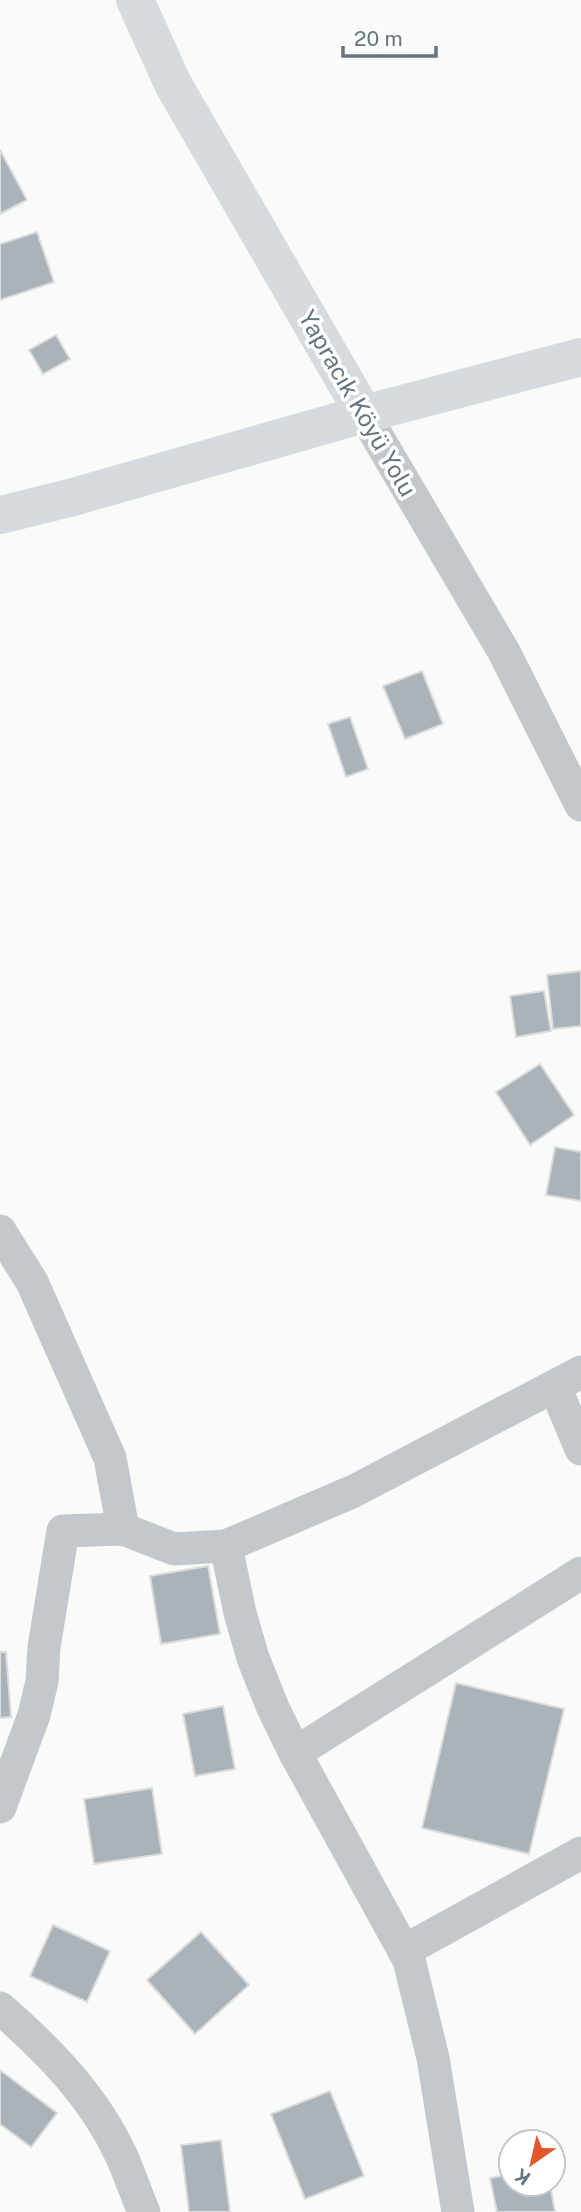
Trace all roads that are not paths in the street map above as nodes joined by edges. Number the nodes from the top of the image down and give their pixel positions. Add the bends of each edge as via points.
1 (135, 0) edge
2 (581, 357) edge
3 (364, 414) junction
4 (0, 515) edge
5 (581, 805) edge
6 (0, 1231) edge
7 (568, 1380) edge
8 (581, 1449) edge
9 (123, 1530) junction
10 (226, 1546) junction
11 (581, 1573) edge
12 (295, 1753) junction
13 (3, 1791) edge
14 (581, 1853) edge
15 (404, 1951) junction
16 (0, 2008) edge
17 (144, 2212) edge
18 (458, 2212) edge

1 - 3 main road, Yapracık Köyü Yolu via 173,84
2 - 3 main road
3 - 4 main road
3 - 5 street, Yapracık Köyü Yolu via 504,652
6 - 9 street via 32,1282 110,1458
7 - 8 street
7 - 10 street via 354,1490
9 - 10 street via 174,1549
9 - 13 street via 63,1531 42,1681 34,1715
10 - 12 street via 253,1658
11 - 12 street
12 - 15 street
14 - 15 street
15 - 18 street via 433,2058
16 - 17 street via 48,2050 102,2119

